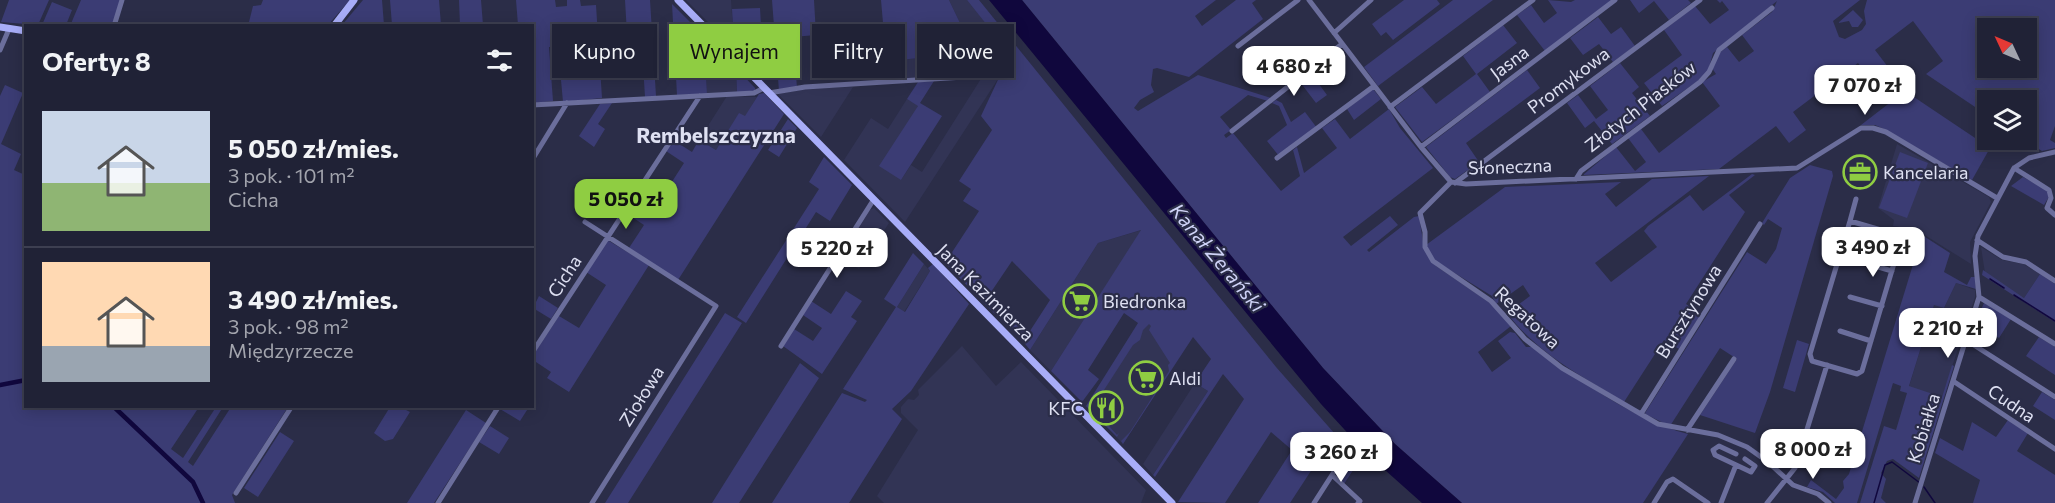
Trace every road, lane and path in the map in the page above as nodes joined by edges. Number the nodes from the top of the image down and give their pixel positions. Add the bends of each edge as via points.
1 (122, 0) edge
2 (354, 0) edge
3 (678, 0) edge
4 (1298, 0) edge
5 (1309, 0) edge
6 (1371, 0) edge
7 (1533, 0) edge
8 (1615, 0) edge
9 (1700, 0) edge
10 (1772, 8) dead end
11 (115, 24) edge
12 (335, 24) edge
13 (0, 27) edge
14 (9, 29) junction
15 (24, 31) edge
16 (1334, 33) junction
17 (1342, 44) junction
18 (1238, 46) dead end
19 (0, 50) edge
20 (948, 78) edge
21 (1374, 86) junction
22 (766, 91) junction
23 (700, 96) junction
24 (567, 103) junction
25 (534, 105) edge
26 (1390, 106) junction
27 (1232, 131) dead end
28 (1420, 147) junction
29 (2055, 152) edge
30 (534, 157) edge
31 (1277, 158) dead end
32 (2014, 168) junction
33 (1576, 179) junction
34 (1453, 182) junction
35 (1997, 198) junction
36 (874, 199) junction
37 (1856, 199) dead end
38 (2055, 215) edge
39 (1850, 221) junction
40 (585, 222) dead end
41 (1760, 224) dead end
42 (608, 237) junction
43 (1977, 240) junction
44 (1861, 262) dead end
45 (1892, 272) junction
46 (2055, 281) edge
47 (1850, 297) dead end
48 (1979, 297) junction
49 (1882, 306) junction
50 (1840, 332) dead end
51 (1966, 340) junction
52 (1871, 341) junction
53 (2055, 344) edge
54 (781, 346) dead end
55 (534, 350) edge
56 (1734, 358) dead end
57 (1827, 365) junction
58 (1953, 381) junction
59 (2055, 397) edge
60 (291, 408) edge
61 (498, 408) edge
62 (1641, 414) junction
63 (1689, 431) junction
64 (2055, 449) edge
65 (1348, 450) dead end
66 (1736, 454) dead end
67 (1745, 459) dead end
68 (1736, 465) junction
69 (1332, 475) junction
70 (1786, 478) junction
71 (236, 493) dead end
72 (1166, 496) junction
73 (438, 503) edge
74 (592, 503) edge
75 (1161, 503) edge
76 (1172, 503) edge
77 (1314, 503) edge
78 (1358, 503) edge
79 (1654, 503) edge
80 (1708, 503) edge
81 (1721, 503) edge
82 (1767, 503) edge
83 (1829, 503) edge
84 (1916, 503) edge

1 - 11 street
2 - 12 main road
3 - 22 main road, Jana Kazimierza
4 - 18 street
5 - 16 street, Słoneczna
6 - 16 street
7 - 26 street
8 - 28 street, Jasna
9 - 34 street, Promykowa
10 - 33 street, Złotych Piasków via 1719,51 1700,82 1587,166
13 - 14 main road
14 - 15 main road
14 - 19 street
16 - 17 street, Słoneczna
17 - 21 street, Słoneczna
17 - 27 street
20 - 22 street
21 - 26 street, Słoneczna
21 - 31 street
22 - 23 street
22 - 36 main road, Jana Kazimierza
23 - 24 street
23 - 42 street, Cicha
24 - 25 street
24 - 30 street
26 - 28 street, Słoneczna
28 - 34 street, Słoneczna
29 - 32 street via 2029,158
32 - 35 street, Kobiałka
32 - 38 street via 2049,190 2052,195 2047,208
33 - 34 street, Słoneczna
33 - 35 street, Słoneczna via 1801,167 1855,131 1873,128
34 - 62 street, Regatowa via 1421,211 1425,247 1433,261 1491,301 1525,339 1555,362
35 - 43 street, Kobiałka
36 - 54 street
36 - 72 main road, Jana Kazimierza
37 - 39 street
39 - 45 street via 1899,236 1901,242
39 - 57 street via 1810,354 1812,361
40 - 42 street
41 - 62 street, Bursztynowa
42 - 55 street, Cicha
42 - 74 street, Ziołowa via 716,306
43 - 46 street via 2003,256 2026,262
43 - 48 street, Kobiałka
44 - 45 street
45 - 49 street
47 - 49 street
48 - 51 street, Kobiałka
48 - 53 street
49 - 52 street
50 - 52 street
51 - 58 street, Kobiałka
51 - 59 street
52 - 57 street via 1859,374
56 - 63 street
57 - 70 street via 1797,463
58 - 64 street, Cudna
58 - 84 street, Kobiałka
60 - 71 street
61 - 73 street
62 - 63 street, Regatowa via 1662,425
63 - 70 street, Regatowa via 1718,435 1744,446
65 - 69 street
66 - 68 street via 1719,446 1713,450 1715,455
67 - 68 street via 1755,466 1752,472
68 - 81 street
69 - 77 street
69 - 78 street
70 - 82 street
70 - 83 street, Regatowa
72 - 75 street
72 - 76 main road, Jana Kazimierza
79 - 80 street via 1673,479

